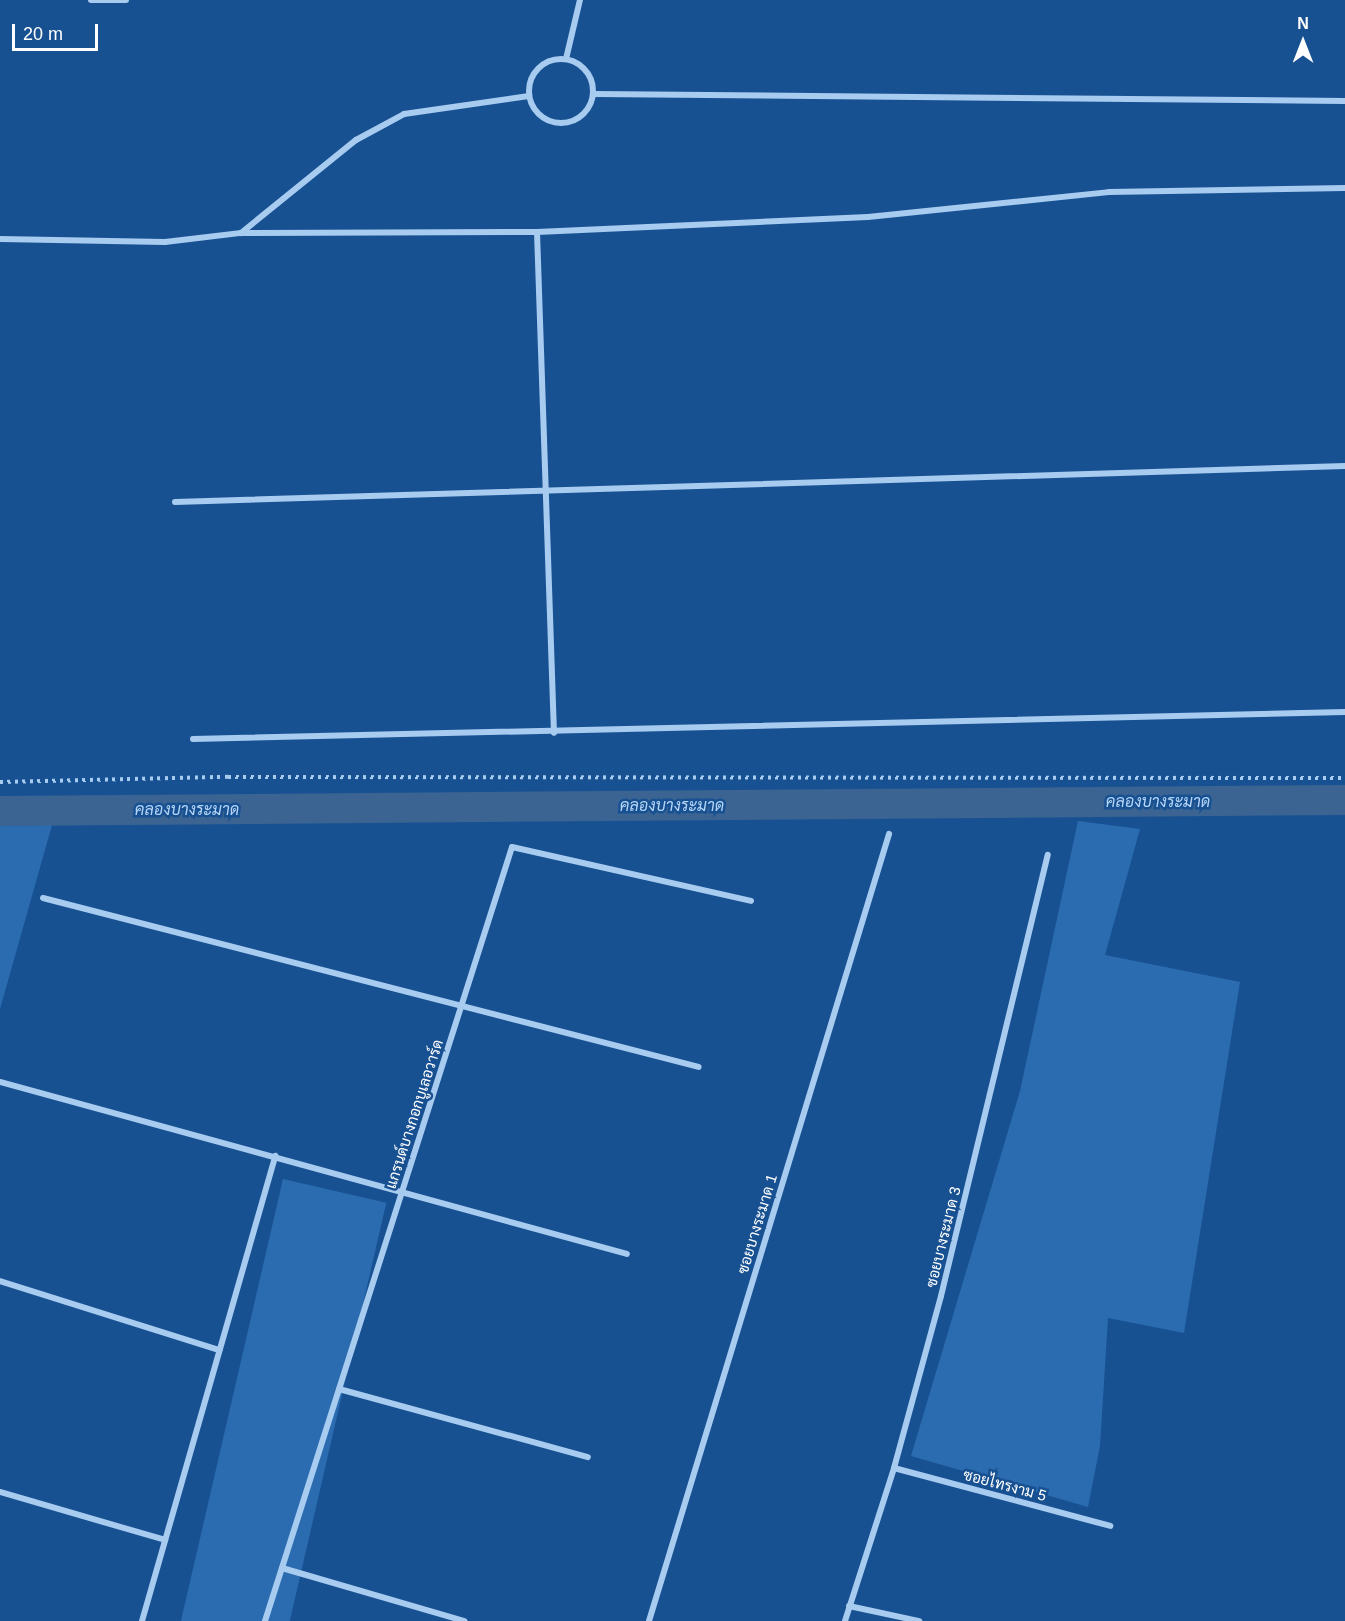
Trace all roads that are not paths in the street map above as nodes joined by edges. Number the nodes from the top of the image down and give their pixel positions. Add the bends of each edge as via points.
1 (91, 0) edge
2 (126, 0) edge
3 (580, 0) edge
4 (566, 59) junction
5 (594, 94) junction
6 (529, 96) junction
7 (1345, 101) edge
8 (1345, 188) edge
9 (537, 232) junction
10 (241, 233) junction
11 (0, 239) edge
12 (1345, 466) edge
13 (544, 492) junction
14 (175, 502) dead end
15 (1345, 712) edge
16 (554, 733) junction
17 (193, 739) dead end
18 (889, 834) dead end
19 (1048, 855) dead end
20 (43, 898) dead end
21 (751, 901) dead end
22 (461, 1006) junction
23 (699, 1067) dead end
24 (0, 1082) edge
25 (275, 1156) junction
26 (402, 1189) junction
27 (627, 1254) dead end
28 (0, 1281) edge
29 (219, 1350) junction
30 (339, 1389) junction
31 (588, 1457) dead end
32 (894, 1468) junction
33 (0, 1492) edge
34 (1110, 1526) dead end
35 (165, 1540) junction
36 (282, 1568) junction
37 (849, 1606) junction
38 (141, 1621) edge
39 (265, 1621) edge
40 (464, 1621) edge
41 (649, 1621) edge
42 (845, 1621) edge
43 (919, 1621) edge

1 - 2 street
3 - 4 street
4 - 5 street via 585,69
4 - 6 street via 538,68
5 - 6 street via 583,115 563,124 540,116
5 - 7 street
6 - 10 street via 404,114 356,140
8 - 9 street via 1109,192 868,217
9 - 10 street
9 - 13 street
10 - 11 street via 165,242
12 - 13 street
13 - 14 street
13 - 16 street
15 - 16 street
16 - 17 street
18 - 41 street, ซอยบางระมาด 1
19 - 32 street, ซอยบางระมาด 3 via 941,1296
20 - 22 street
21 - 22 street, แกรนด์บางกอกบูเลอวาร์ด via 512,847
22 - 23 street
22 - 26 street, แกรนด์บางกอกบูเลอวาร์ด
24 - 25 street
25 - 26 street
25 - 29 street
26 - 27 street
26 - 30 street, แกรนด์บางกอกบูเลอวาร์ด
28 - 29 street
29 - 35 street
30 - 31 street
30 - 36 street, แกรนด์บางกอกบูเลอวาร์ด
32 - 34 street, ซอยไทรงาม 5
32 - 37 street, ซอยบางระมาด 3
33 - 35 street
35 - 38 street
36 - 39 street, แกรนด์บางกอกบูเลอวาร์ด
36 - 40 street
37 - 42 street, ซอยบางระมาด 3
37 - 43 street

